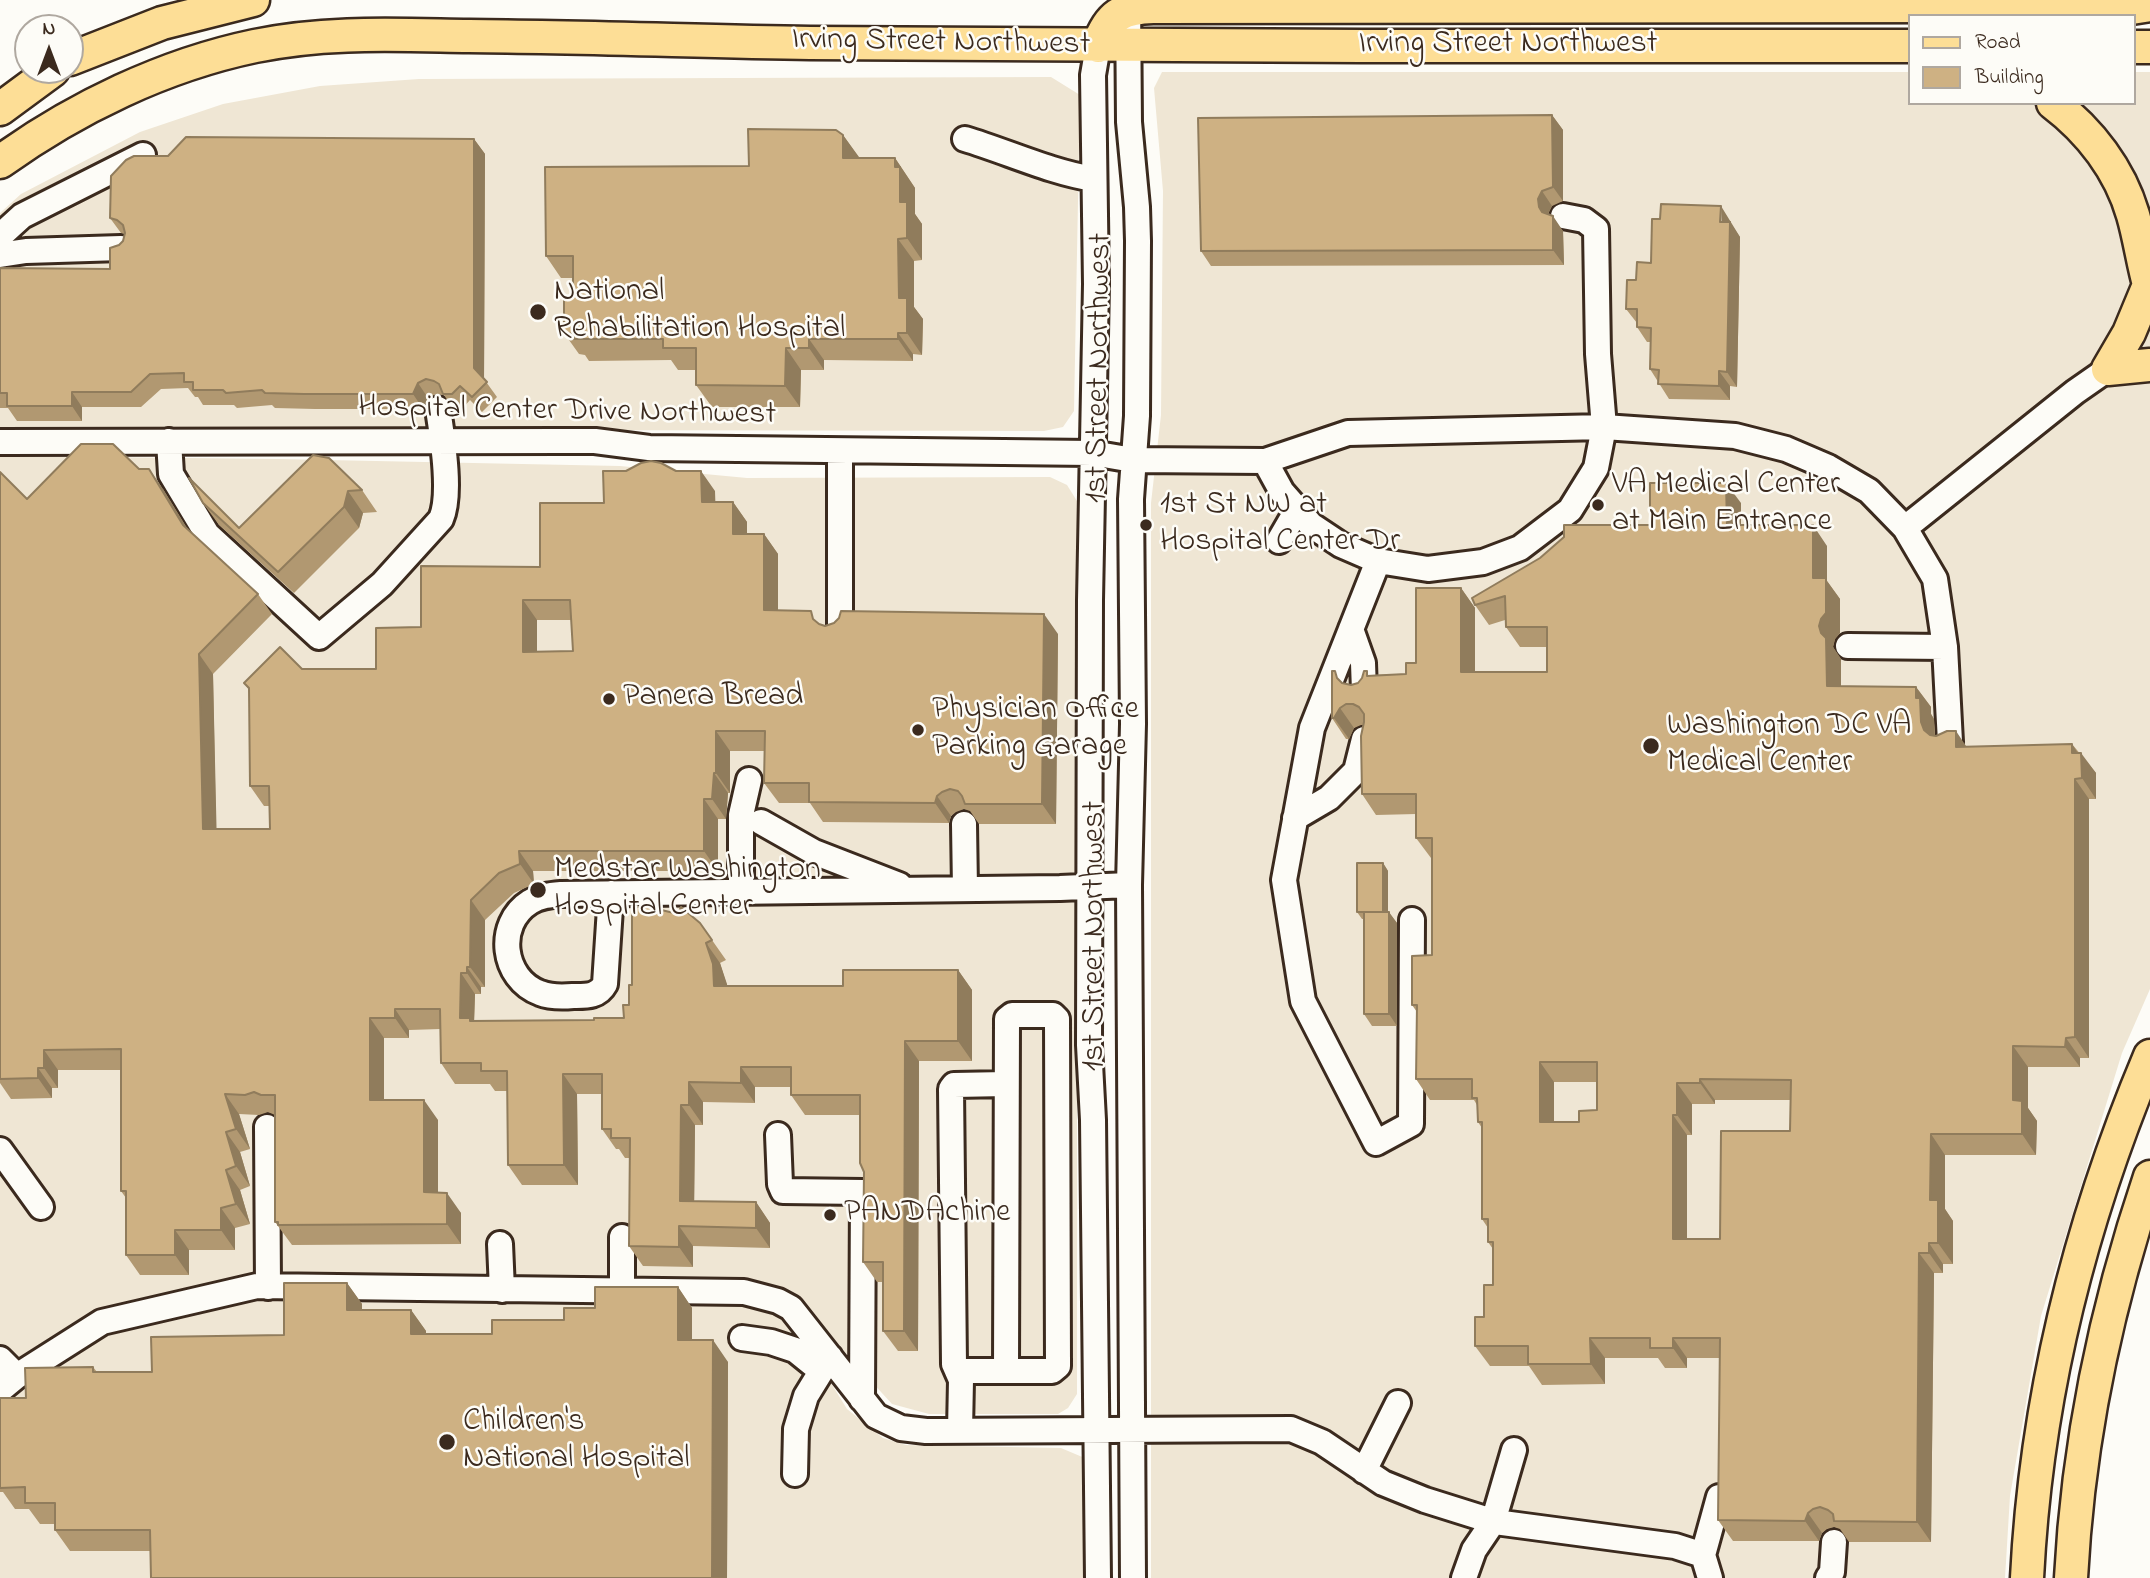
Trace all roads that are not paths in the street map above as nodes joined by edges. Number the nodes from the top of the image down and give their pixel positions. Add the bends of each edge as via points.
1 (253, 0) edge
2 (1128, 5) edge
3 (2150, 5) edge
4 (1113, 46) junction
5 (1870, 46) junction
6 (1909, 46) edge
7 (84, 54) edge
8 (1909, 54) edge
9 (34, 84) edge
10 (2055, 105) edge
11 (0, 109) edge
12 (965, 139) dead end
13 (143, 155) edge
14 (0, 162) edge
15 (1094, 179) junction
16 (1563, 216) dead end
17 (0, 236) edge
18 (121, 248) edge
19 (0, 255) edge
20 (2150, 286) edge
21 (2150, 365) edge
22 (2108, 369) junction
23 (438, 409) edge
24 (1604, 427) junction
25 (169, 441) junction
26 (0, 442) edge
27 (443, 442) junction
28 (840, 451) junction
29 (1092, 453) junction
30 (1133, 460) junction
31 (1265, 461) junction
32 (1297, 510) junction
33 (1905, 528) junction
34 (1279, 541) dead end
35 (1378, 561) junction
36 (1351, 629) junction
37 (840, 631) edge
38 (1848, 646) dead end
39 (1945, 648) junction
40 (1364, 691) edge
41 (1364, 738) edge
42 (1950, 742) edge
43 (749, 780) dead end
44 (1295, 818) junction
45 (761, 822) dead end
46 (964, 824) edge
47 (1129, 885) junction
48 (1090, 887) junction
49 (965, 889) junction
50 (913, 890) junction
51 (611, 893) junction
52 (741, 893) junction
53 (1412, 920) dead end
54 (2150, 1056) edge
55 (1006, 1084) junction
56 (267, 1127) edge
57 (778, 1135) dead end
58 (0, 1150) edge
59 (2150, 1177) edge
60 (41, 1207) dead end
61 (622, 1237) dead end
62 (500, 1244) dead end
63 (268, 1287) junction
64 (502, 1290) junction
65 (622, 1292) junction
66 (118, 1297) dead end
67 (138, 1314) junction
68 (742, 1338) dead end
69 (826, 1364) junction
70 (957, 1369) junction
71 (1006, 1371) junction
72 (6, 1375) edge
73 (862, 1399) junction
74 (1398, 1403) dead end
75 (1133, 1430) junction
76 (955, 1431) junction
77 (1097, 1431) junction
78 (1514, 1450) dead end
79 (1364, 1471) junction
80 (795, 1474) dead end
81 (1718, 1497) edge
82 (1493, 1522) junction
83 (1834, 1542) edge
84 (1707, 1566) edge
85 (1098, 1578) edge
86 (1133, 1578) edge
87 (1464, 1578) edge
88 (1828, 1578) edge
89 (2027, 1578) edge
90 (2071, 1578) edge

1 - 7 main road via 162,23
2 - 3 main road via 2125,9
2 - 4 main road via 1111,19
4 - 5 main road, Irving Street Northwest
4 - 14 main road, Irving Street Northwest via 313,37 243,48 159,75 76,116
4 - 15 street, 1st Street Northwest via 1093,75
4 - 30 street, 1st Street Northwest via 1129,122 1138,207
5 - 6 main road, Irving Street Northwest
5 - 8 main road
9 - 11 main road
10 - 20 main road via 2090,136 2120,181
12 - 15 street via 1068,175
13 - 17 street via 22,216
15 - 29 street, 1st Street Northwest
16 - 24 street via 1584,220 1596,229
18 - 19 street
20 - 22 main road
21 - 22 main road
22 - 33 street
23 - 27 street
24 - 31 street, Hospital Center Drive Northwest via 1348,433
24 - 33 street, Hospital Center Drive Northwest via 1735,436 1786,449 1869,491
24 - 35 street via 1596,468 1570,510 1520,548 1483,562 1428,569
25 - 26 street, Hospital Center Drive Northwest
25 - 27 street, Hospital Center Drive Northwest
25 - 27 street via 171,474 207,534 319,637 382,584 440,519 445,498
27 - 28 street, Hospital Center Drive Northwest via 573,441 649,448
28 - 29 street, Hospital Center Drive Northwest
28 - 37 street
29 - 30 street, Hospital Center Drive Northwest
29 - 48 street, 1st Street Northwest
30 - 31 street, Hospital Center Drive Northwest
30 - 47 street, 1st Street Northwest
31 - 32 street
32 - 34 street
32 - 35 street via 1341,545
33 - 39 street, Hospital Center Drive Northwest via 1935,579
35 - 36 street
36 - 40 street via 1363,663
36 - 44 street via 1312,728
38 - 39 street
39 - 42 street, Hospital Center Drive Northwest
41 - 44 street via 1356,771 1329,798
43 - 52 street via 741,815
44 - 53 street via 1284,880 1303,1001 1376,1143 1411,1124
45 - 50 street via 814,852
46 - 49 street
47 - 48 street
47 - 75 street, 1st Street Northwest
48 - 49 street
48 - 77 street, 1st Street Northwest
49 - 50 street
50 - 52 street
51 - 51 street via 545,895 518,912 510,927 507,950 515,973 526,985 559,997 601,991
51 - 52 street
54 - 89 main road via 2098,1196 2064,1318 2041,1443
55 - 70 street via 951,1088
55 - 71 street
55 - 71 street via 1007,1019 1012,1015 1056,1017 1058,1366 1052,1371
56 - 63 street
57 - 73 street via 783,1191 863,1192
58 - 60 street
59 - 90 main road via 2099,1363 2079,1488
61 - 65 street
62 - 64 street
63 - 64 street
63 - 67 street
64 - 65 street
65 - 69 street via 707,1290 743,1301 778,1301 791,1308
66 - 67 street
67 - 72 street via 102,1322
68 - 69 street via 771,1342
69 - 73 street
69 - 80 street via 806,1396 796,1429
70 - 71 street
70 - 76 street via 949,1381
73 - 76 street via 876,1416 901,1428
74 - 79 street
75 - 77 street
75 - 79 street via 1291,1429 1322,1442
75 - 86 street, 1st Street Northwest
76 - 77 street
77 - 85 street, 1st Street Northwest
78 - 82 street
79 - 82 street via 1393,1488
81 - 84 street
82 - 84 street via 1675,1546
82 - 87 street via 1474,1550
83 - 88 street

